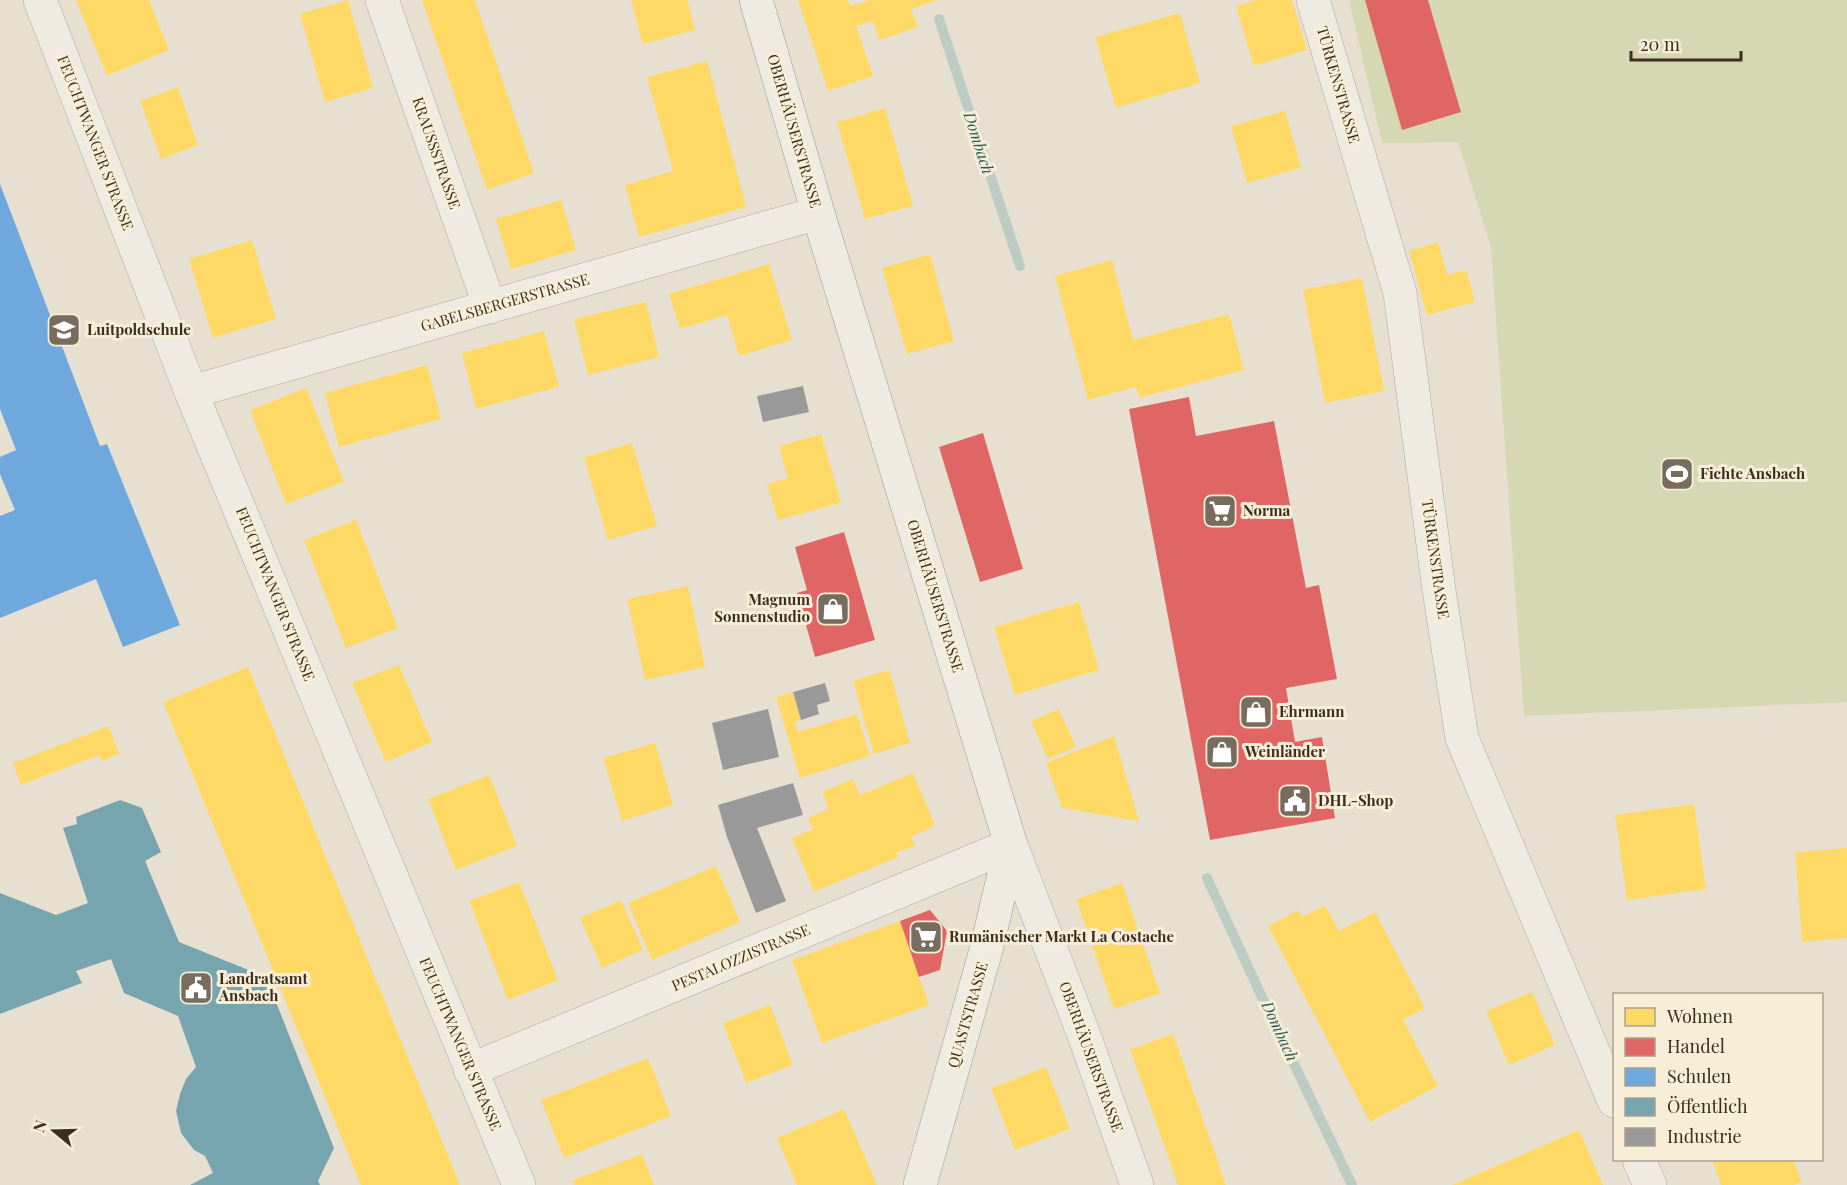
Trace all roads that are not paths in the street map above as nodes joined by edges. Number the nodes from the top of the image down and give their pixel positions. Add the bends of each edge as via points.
1 (40, 0) edge
2 (382, 0) edge
3 (756, 0) edge
4 (1313, 0) edge
5 (818, 213) junction
6 (490, 307) junction
7 (191, 392) junction
8 (1011, 845) junction
9 (470, 1070) junction
10 (1613, 1099) edge
11 (1639, 1161) edge
12 (519, 1185) edge
13 (920, 1185) edge
14 (1137, 1185) edge
15 (1650, 1185) edge

1 - 7 street, FEUCHTWANGER STRASSE
2 - 6 street, KRAUSSSTRASSE
3 - 5 street, OBERHÄUSERSTRASSE
4 - 10 street, TÜRKENSTRASSE via 1400,293 1438,590 1462,738
5 - 6 street, GABELSBERGERSTRASSE
5 - 8 street, OBERHÄUSERSTRASSE
6 - 7 street, GABELSBERGERSTRASSE
7 - 9 street, FEUCHTWANGER STRASSE
8 - 9 street, PESTALOZZISTRASSE
8 - 13 street, QUASTSTRASSE
8 - 14 street, OBERHÄUSERSTRASSE
9 - 12 street, FEUCHTWANGER STRASSE
11 - 15 street

